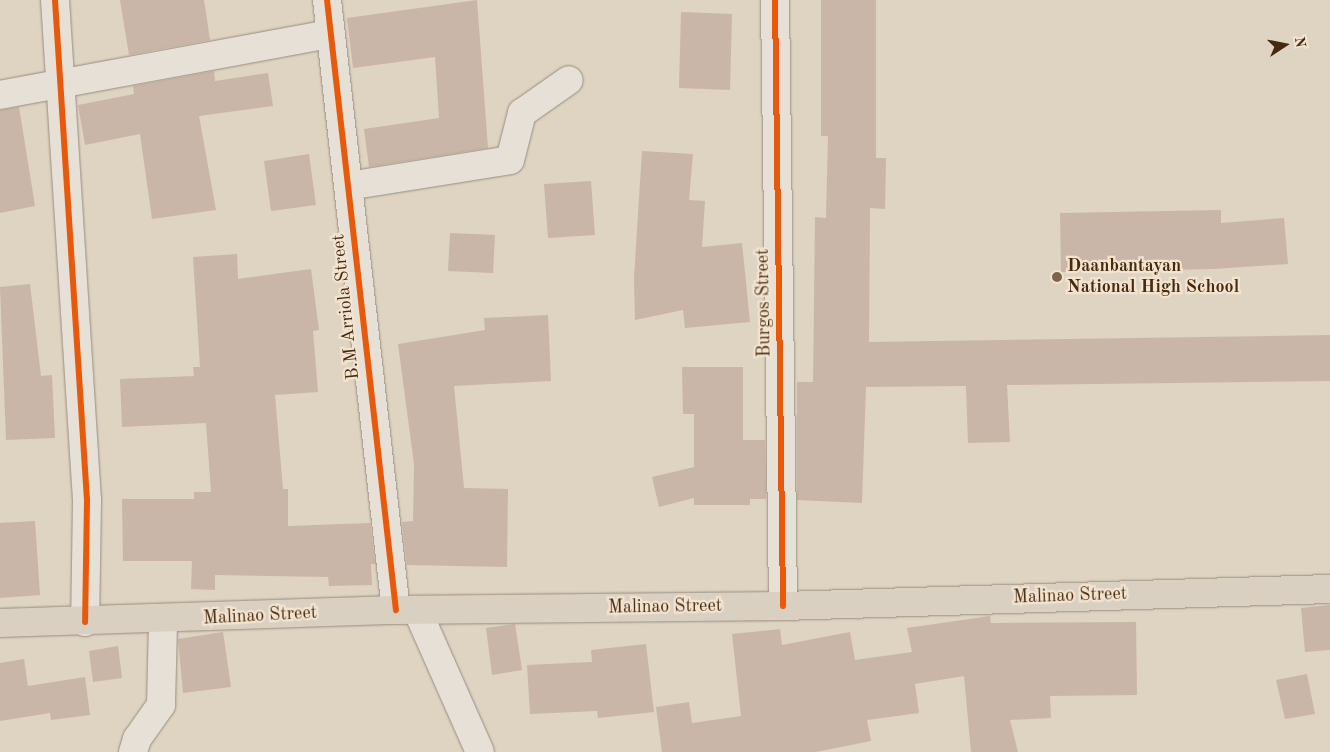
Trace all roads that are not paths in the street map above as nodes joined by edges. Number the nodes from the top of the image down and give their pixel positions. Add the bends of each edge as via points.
1 (56, 0) edge
2 (327, 0) edge
3 (775, 0) edge
4 (330, 34) junction
5 (568, 80) dead end
6 (60, 84) junction
7 (0, 95) edge
8 (348, 186) junction
9 (1330, 589) edge
10 (783, 606) junction
11 (407, 610) junction
12 (163, 621) junction
13 (85, 622) junction
14 (0, 623) edge
15 (133, 752) edge
16 (480, 752) edge

1 - 6 street
2 - 4 street, B.M Arriola Street
3 - 10 street, Burgos Street
4 - 6 street
4 - 8 street, B.M Arriola Street
5 - 8 street via 522,113 510,160
6 - 7 street
6 - 13 street via 87,500
8 - 11 street, B.M Arriola Street
9 - 10 main road, Malinao Street
10 - 11 main road, Malinao Street
11 - 12 main road, Malinao Street
11 - 16 street, B.M Arriola Street
12 - 13 main road, Malinao Street
12 - 15 street via 161,705 137,738
13 - 14 main road, Malinao Street

